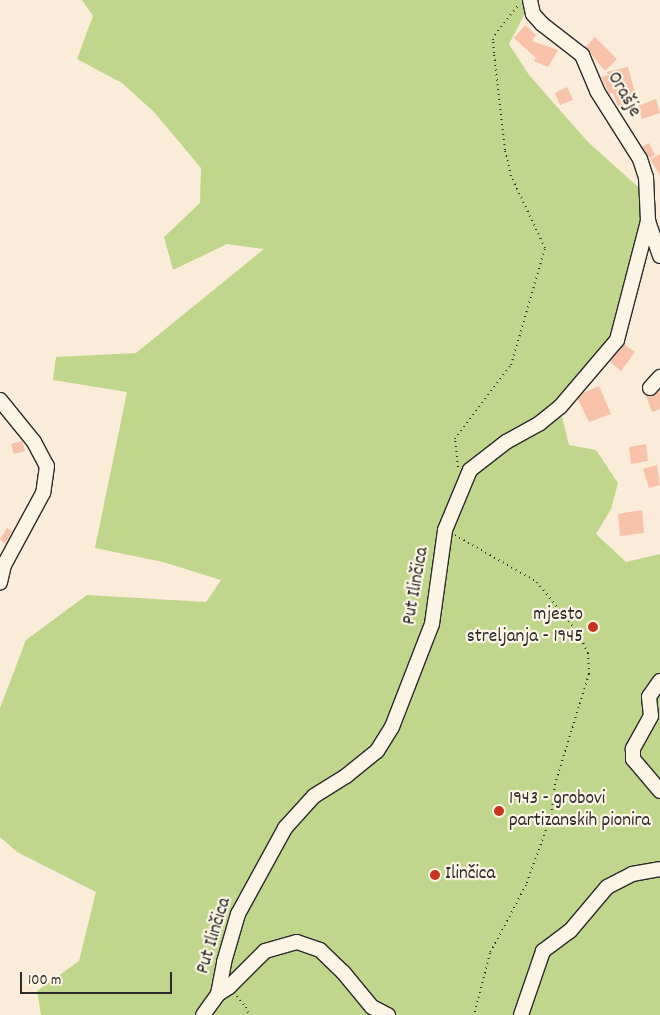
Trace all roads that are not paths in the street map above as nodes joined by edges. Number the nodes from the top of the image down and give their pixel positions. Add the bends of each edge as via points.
1 (530, 0) edge
2 (648, 221) junction
3 (660, 256) edge
4 (660, 378) edge
5 (650, 388) dead end
6 (0, 400) edge
7 (0, 583) edge
8 (660, 681) edge
9 (660, 791) edge
10 (660, 869) edge
11 (223, 990) junction
12 (203, 1015) edge
13 (388, 1015) edge
14 (521, 1015) edge

1 - 2 street, Orašje via 533,14 542,24 582,56 597,91 640,160 646,177
2 - 3 street, Orašje
2 - 11 street, Put Ilinčica via 617,340 560,408 506,442 470,470 445,530 432,624 392,727 377,751 314,796 285,828 238,914 224,962
4 - 5 street
6 - 7 street via 34,442 47,466 43,493 4,565
8 - 9 street via 650,697 651,716 633,749 633,759
10 - 14 street via 632,874 607,887 570,931 543,951
11 - 12 street, Put Ilinčica
11 - 13 street, Put Ilinčica via 265,951 297,942 320,950 372,1007

